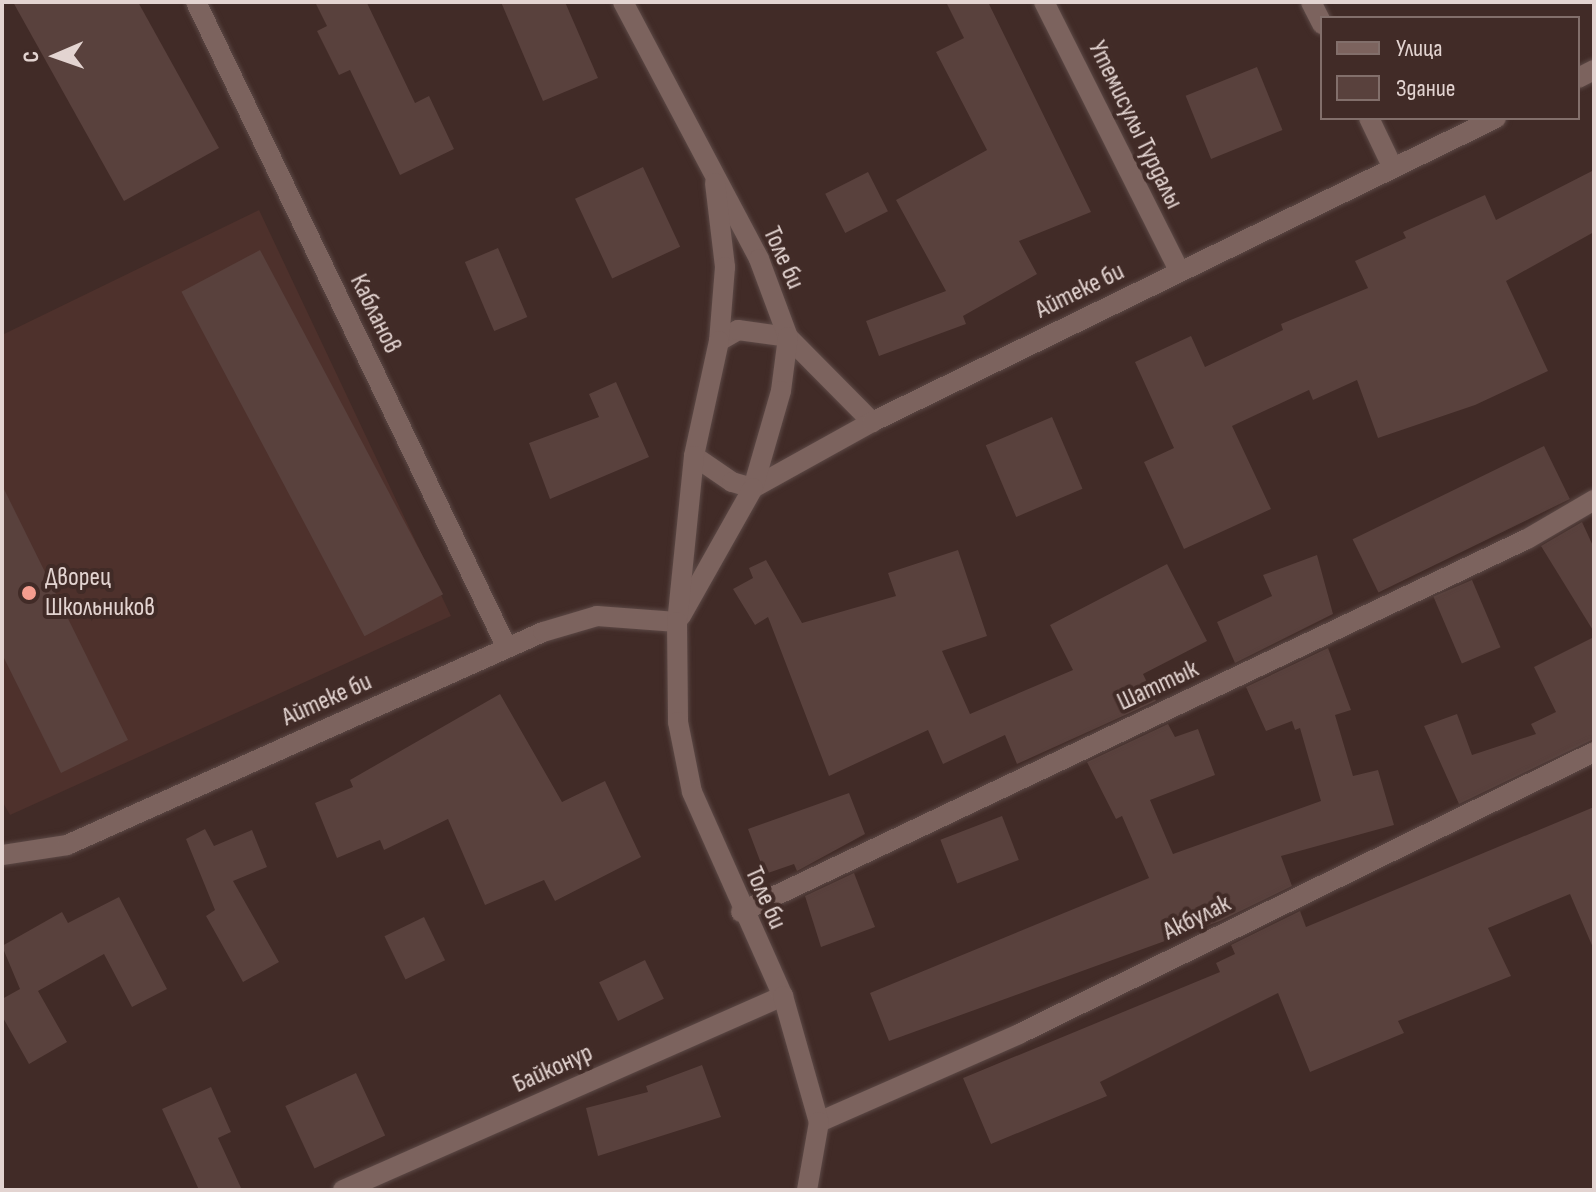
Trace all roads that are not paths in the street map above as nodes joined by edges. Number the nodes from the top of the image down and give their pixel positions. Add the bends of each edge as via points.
1 (196, 2) edge
2 (623, 2) edge
3 (1044, 2) edge
4 (1311, 2) edge
5 (1320, 20) edge
6 (1370, 120) edge
7 (1492, 120) edge
8 (1393, 168) junction
9 (715, 183) junction
10 (1179, 271) junction
11 (788, 337) junction
12 (719, 341) junction
13 (872, 422) junction
14 (694, 456) junction
15 (753, 488) junction
16 (1594, 500) edge
17 (677, 622) junction
18 (507, 648) junction
19 (1594, 752) edge
20 (2, 855) edge
21 (741, 912) junction
22 (783, 996) junction
23 (819, 1122) junction
24 (343, 1190) edge
25 (807, 1190) edge

1 - 18 street, Кабланов
2 - 9 street, Толе би
3 - 10 street, Утемисулы Турдалы
4 - 5 street
6 - 8 street
7 - 8 street, Айтеке би
8 - 10 street, Айтеке би
9 - 11 street, Толе би via 759,259
9 - 12 street, Толе би via 725,267
10 - 13 street, Айтеке би
11 - 12 street via 738,330
11 - 13 street
11 - 15 street, Толе би via 781,391
12 - 14 street, Толе би
13 - 15 street, Айтеке би
14 - 15 street via 732,482
14 - 17 street, Толе би
15 - 17 street, Толе би
16 - 21 street, Шаттык via 1527,539
17 - 18 street, Айтеке би via 597,616
17 - 21 street, Толе би via 678,722 692,792
18 - 20 street, Айтеке би via 67,845
19 - 23 street, Акбулак via 1019,1034
21 - 22 street, Толе би
22 - 23 street, Толе би
22 - 24 street, Байконур
23 - 25 street, Толе би

